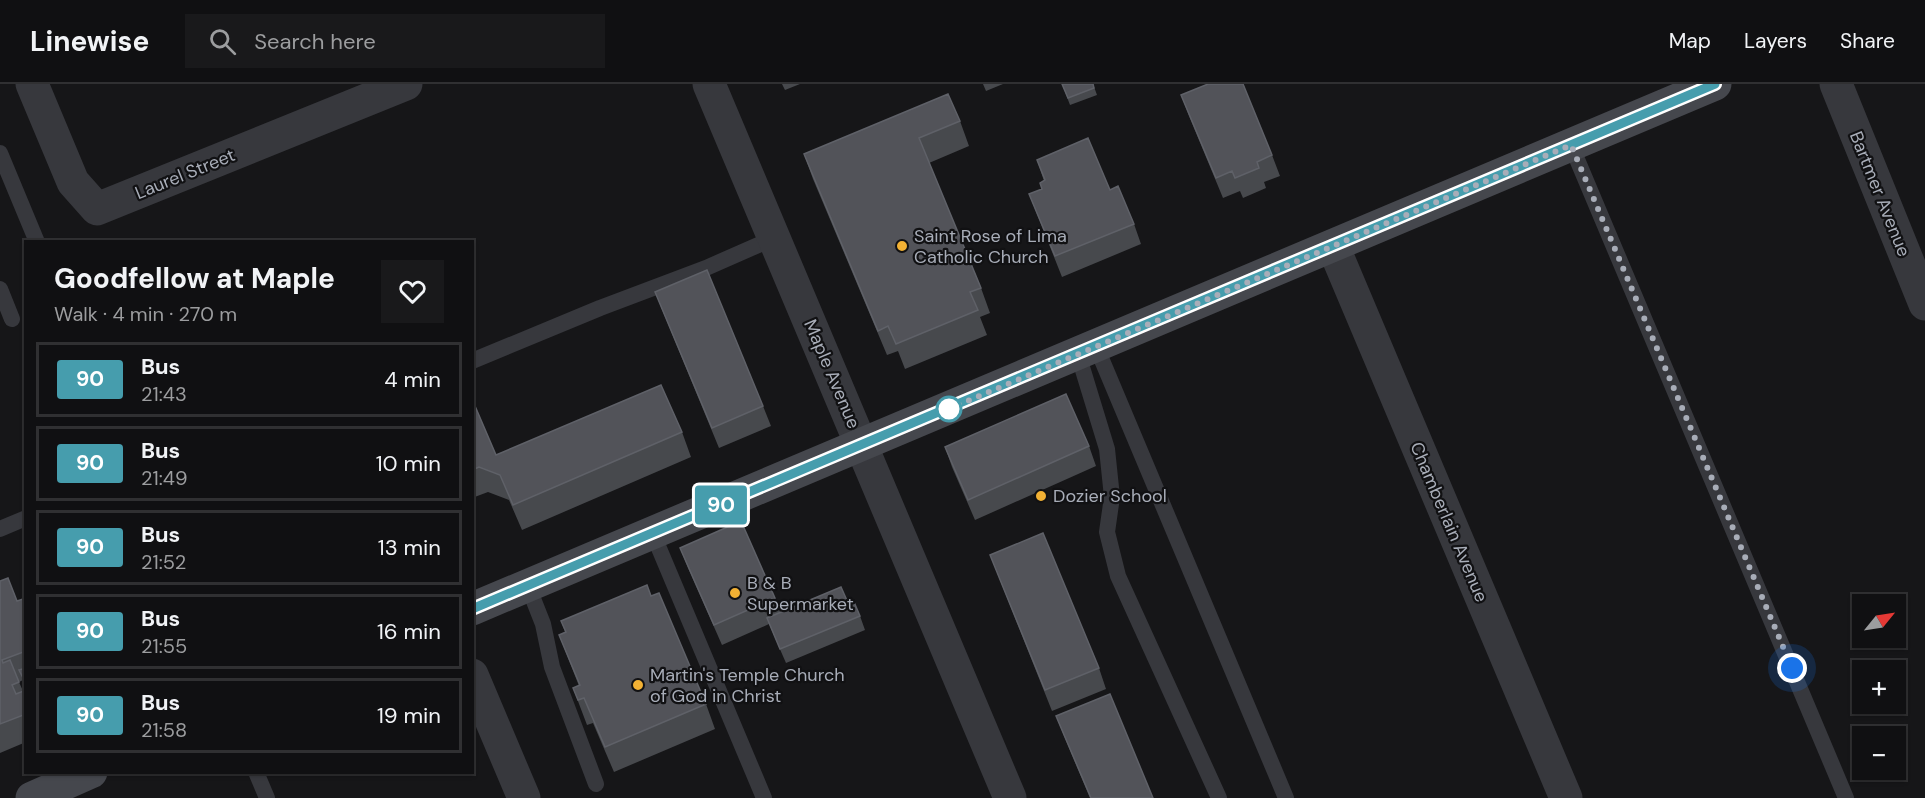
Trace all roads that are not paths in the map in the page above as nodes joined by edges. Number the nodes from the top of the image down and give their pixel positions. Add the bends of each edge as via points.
1 (32, 84) edge
2 (406, 84) edge
3 (709, 84) edge
4 (1715, 84) edge
5 (1836, 84) edge
6 (1571, 145) junction
7 (0, 153) edge
8 (774, 238) junction
9 (36, 240) edge
10 (1333, 246) junction
11 (0, 290) edge
12 (1925, 304) edge
13 (12, 319) dead end
14 (1087, 350) junction
15 (474, 360) edge
16 (863, 446) junction
17 (24, 520) edge
18 (0, 529) edge
19 (653, 534) junction
20 (528, 586) junction
21 (474, 608) edge
22 (474, 680) edge
23 (86, 774) edge
24 (257, 774) edge
25 (596, 784) dead end
26 (32, 798) edge
27 (267, 798) edge
28 (524, 798) edge
29 (764, 798) edge
30 (1010, 798) edge
31 (1219, 798) edge
32 (1286, 798) edge
33 (1566, 798) edge
34 (1846, 798) edge

1 - 2 street, Laurel Street via 73,182 97,209
3 - 8 street, Maple Avenue
4 - 6 main road
5 - 12 street, Bartmer Avenue
6 - 10 main road
6 - 34 lane
7 - 9 lane
8 - 15 lane
8 - 16 street, Maple Avenue
10 - 14 main road
10 - 33 street, Chamberlain Avenue
11 - 13 lane
14 - 16 main road
14 - 31 lane via 1107,449 1112,497 1107,532 1118,576
14 - 32 lane
16 - 19 main road
16 - 30 street, Maple Avenue
17 - 18 lane
19 - 20 main road
19 - 29 lane
20 - 21 main road
20 - 25 lane via 543,624 552,667
22 - 28 street
23 - 26 main road
24 - 27 lane

